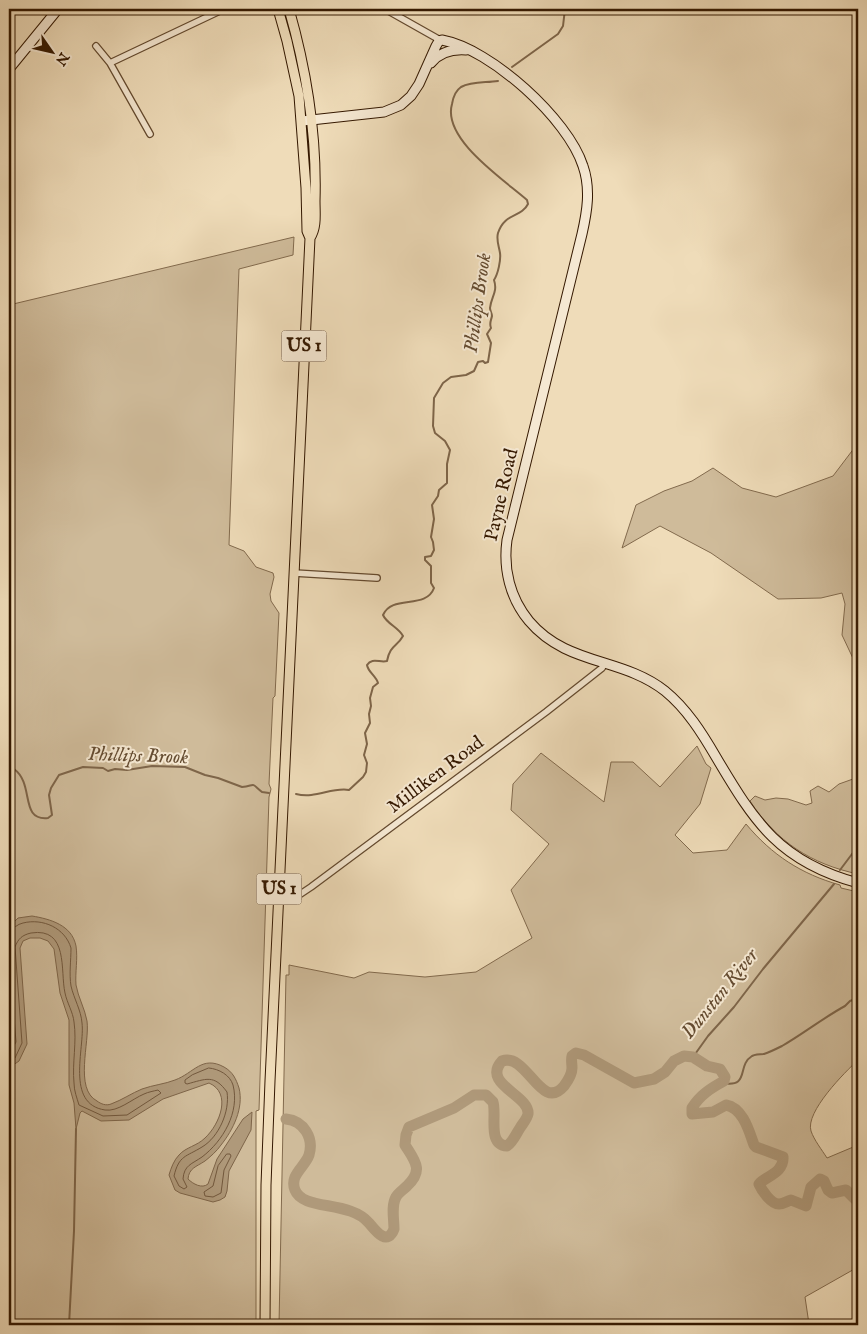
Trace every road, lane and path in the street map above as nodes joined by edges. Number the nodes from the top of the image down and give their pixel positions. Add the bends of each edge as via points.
1 (58, 9) edge
2 (224, 9) edge
3 (278, 9) edge
4 (289, 9) edge
5 (385, 9) edge
6 (440, 40) junction
7 (96, 46) dead end
8 (470, 50) junction
9 (110, 63) junction
10 (428, 67) junction
11 (9, 69) edge
12 (312, 119) junction
13 (302, 121) junction
14 (150, 134) dead end
15 (310, 238) junction
16 (294, 573) junction
17 (377, 578) dead end
18 (605, 663) junction
19 (858, 882) edge
20 (278, 902) junction
21 (265, 1325) edge

1 - 11 main road
2 - 9 street
3 - 13 main road, US 1
4 - 12 main road, US 1 via 302,57
5 - 6 street
6 - 8 main road, Payne Road
6 - 10 main road
7 - 9 street
8 - 10 main road via 446,52 437,56
8 - 18 main road, Payne Road via 507,74 544,107 570,142 585,171 588,192 585,219 508,533 506,565 516,599 538,630 564,649
9 - 14 street
10 - 12 main road via 408,100 395,108
12 - 13 main road
12 - 15 main road, US 1 via 316,187 314,231
13 - 15 main road, US 1
15 - 16 main road, US 1
16 - 17 street
16 - 20 main road, US 1
18 - 19 main road, Payne Road via 652,682 680,705 746,807 793,856 834,876
18 - 20 street, Milliken Road via 546,712 311,887 296,897
20 - 21 main road, US 1 via 267,1176

